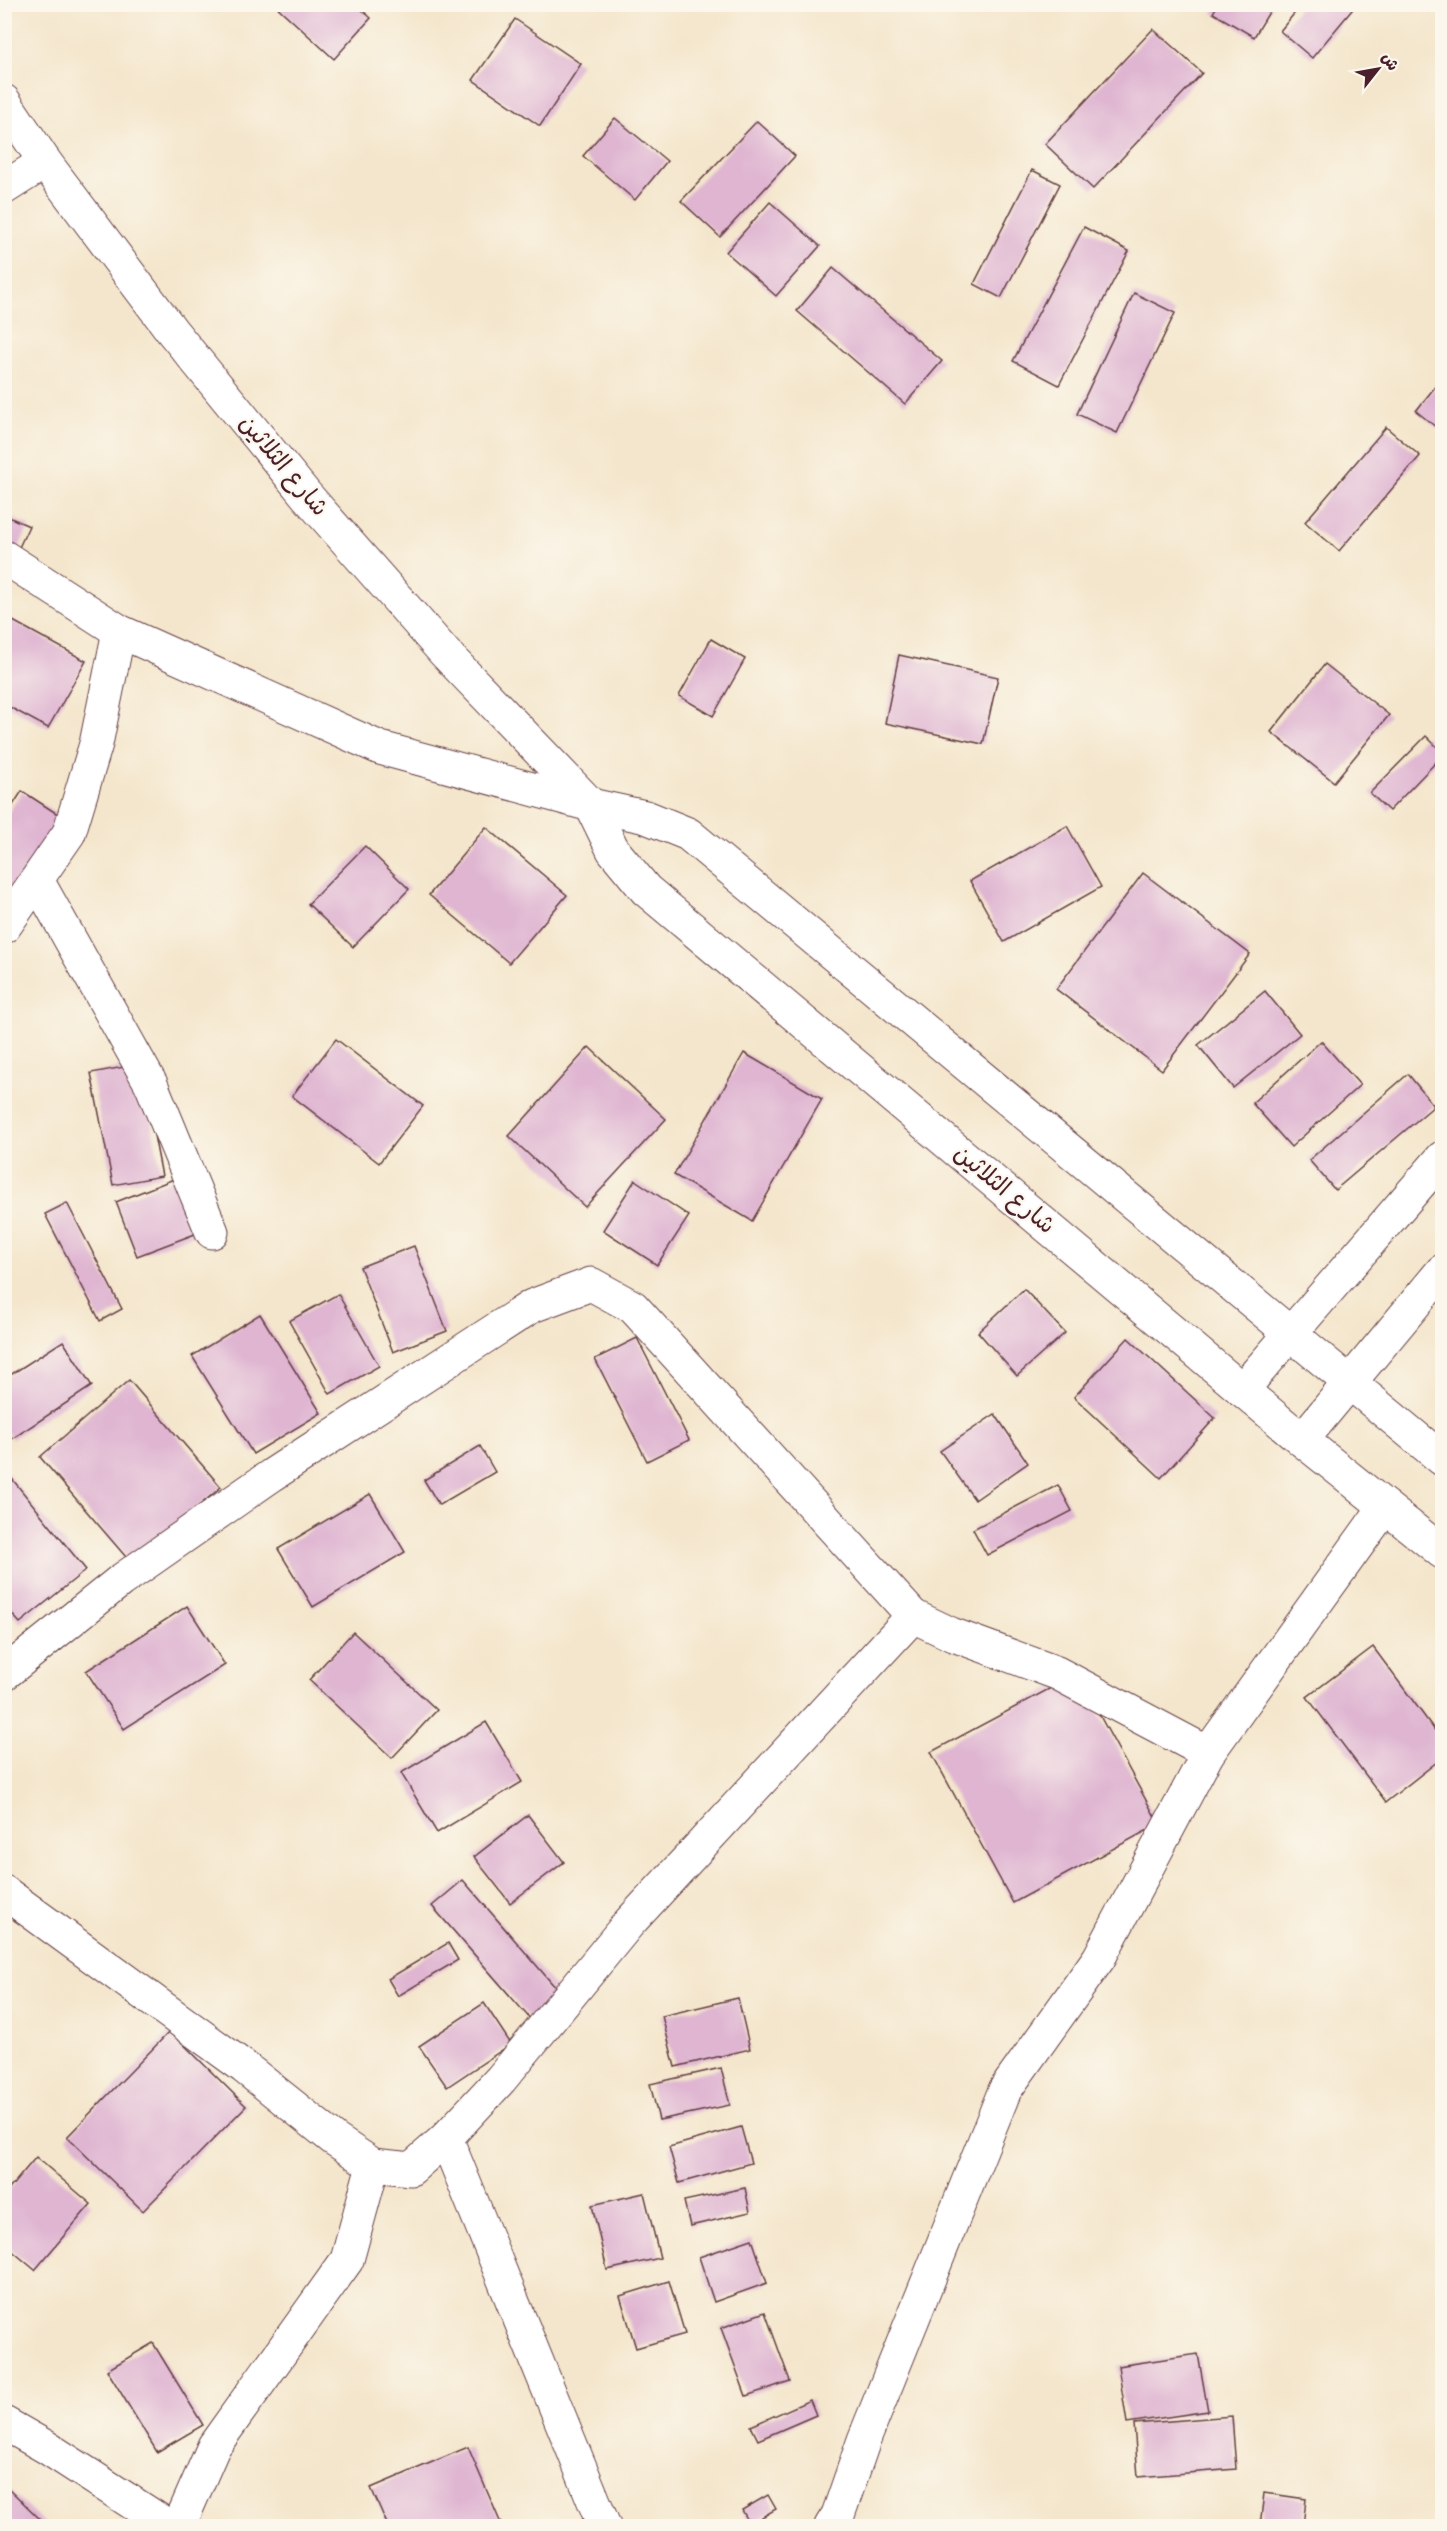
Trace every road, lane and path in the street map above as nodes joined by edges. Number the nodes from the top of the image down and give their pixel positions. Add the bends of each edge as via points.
1 (4, 101) edge
2 (45, 162) junction
3 (4, 188) edge
4 (4, 557) edge
5 (119, 631) junction
6 (591, 805) junction
7 (37, 880) junction
8 (4, 927) edge
9 (1443, 1158) edge
10 (212, 1232) dead end
11 (1443, 1272) edge
12 (1290, 1334) junction
13 (1348, 1383) junction
14 (1242, 1390) junction
15 (1302, 1440) junction
16 (1443, 1460) edge
17 (1386, 1507) junction
18 (1443, 1552) edge
19 (913, 1616) junction
20 (4, 1674) edge
21 (1208, 1753) junction
22 (4, 1892) edge
23 (446, 2138) junction
24 (373, 2165) junction
25 (4, 2423) edge
26 (168, 2526) edge
27 (179, 2526) edge
28 (604, 2526) edge
29 (831, 2526) edge

1 - 2 street, شارع الثلاثين
2 - 3 street
2 - 6 street, شارع الثلاثين via 172,331 306,495 445,653
4 - 5 street
5 - 6 street via 380,748
5 - 7 street via 96,744 69,833
6 - 12 street via 646,818 688,834
6 - 14 street, شارع الثلاثين via 613,850 646,890
7 - 8 street
7 - 10 street via 151,1084
9 - 12 street
11 - 13 street
12 - 13 street
12 - 14 street
13 - 15 street
13 - 16 street
14 - 15 street, شارع الثلاثين
15 - 17 street, شارع الثلاثين
17 - 18 street, شارع الثلاثين
17 - 21 street
19 - 20 street via 633,1307 591,1284 532,1306 272,1475 120,1581
19 - 21 street via 1057,1673
19 - 23 street via 629,1923 501,2079
21 - 29 street via 1099,1958 1005,2090
22 - 24 street
23 - 24 street via 411,2169
23 - 28 street
24 - 27 street via 347,2260 214,2446
25 - 26 street

